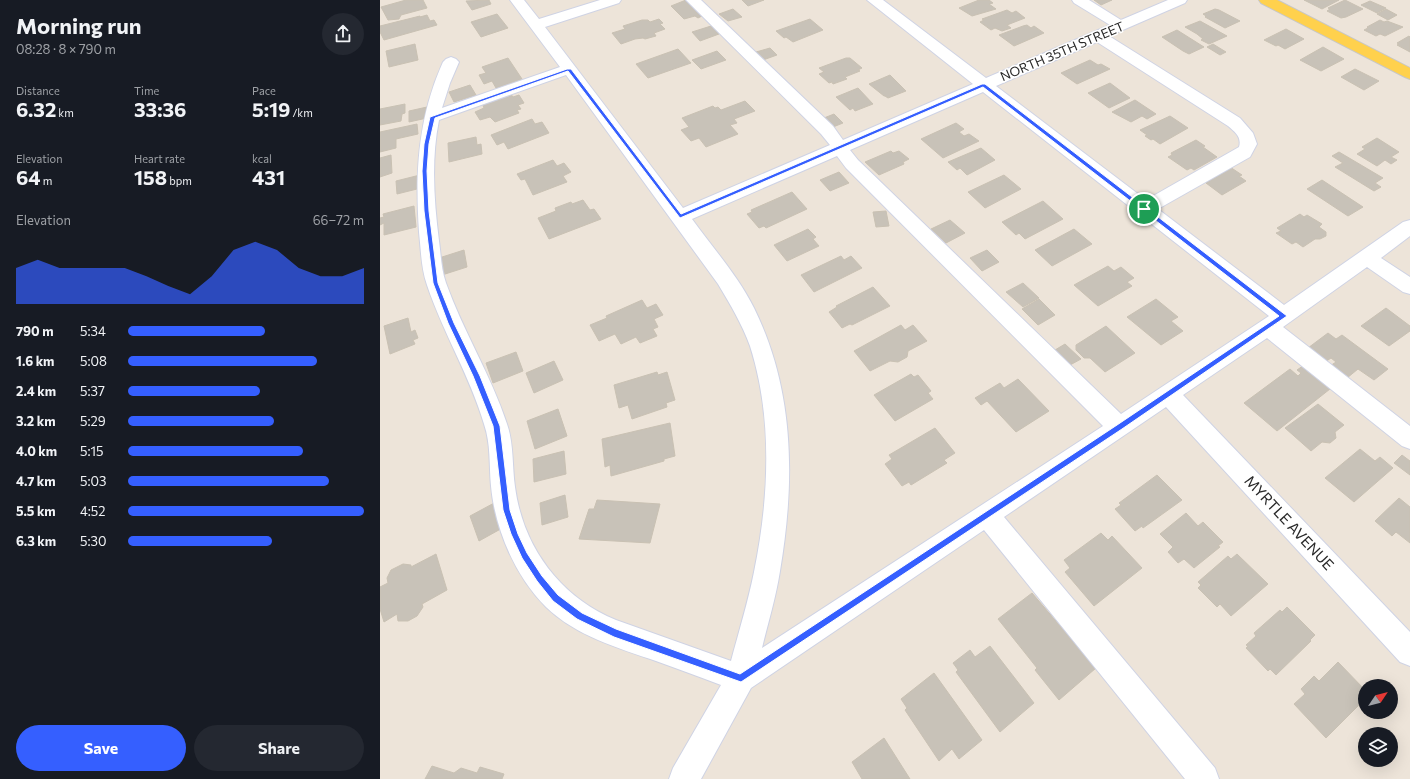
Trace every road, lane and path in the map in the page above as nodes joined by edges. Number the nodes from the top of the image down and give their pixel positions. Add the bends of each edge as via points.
1 (517, 0) edge
2 (614, 0) edge
3 (692, 0) edge
4 (874, 0) edge
5 (1078, 0) edge
6 (1180, 0) edge
7 (1266, 0) edge
8 (536, 25) junction
9 (1121, 26) junction
10 (1098, 36) junction
11 (451, 62) dead end
12 (569, 70) junction
13 (1410, 74) edge
14 (983, 85) junction
15 (433, 117) junction
16 (839, 147) junction
17 (1144, 209) junction
18 (680, 216) junction
19 (1410, 228) edge
20 (1367, 258) junction
21 (1410, 287) edge
22 (1276, 321) junction
23 (1168, 394) junction
24 (1119, 427) junction
25 (1410, 439) edge
26 (987, 515) junction
27 (1410, 652) edge
28 (741, 678) junction
29 (684, 779) edge
30 (1204, 779) edge

1 - 8 street
2 - 8 street
3 - 16 street via 827,130
4 - 14 street
5 - 9 street
6 - 9 street, NORTH 35TH STREET
7 - 13 main road
8 - 12 street
9 - 10 street, NORTH 35TH STREET
10 - 14 street, NORTH 35TH STREET
10 - 17 street via 1234,122 1245,132 1250,143 1244,153
11 - 15 street via 436,97
12 - 15 street
12 - 18 street
14 - 16 street, NORTH 35TH STREET
14 - 17 street
15 - 28 street via 425,171 426,211 436,283 496,426 507,510 514,534 525,555 556,598 579,616 614,633
16 - 18 street, NORTH 35TH STREET
16 - 24 street via 852,164
17 - 22 street
18 - 28 street via 744,309 760,346 772,388 778,445 776,506 767,572
19 - 20 street
20 - 21 street
20 - 22 street
22 - 23 street
22 - 25 street
23 - 24 street
23 - 27 street, MYRTLE AVENUE
24 - 26 street
26 - 28 street
26 - 30 street
28 - 29 street

